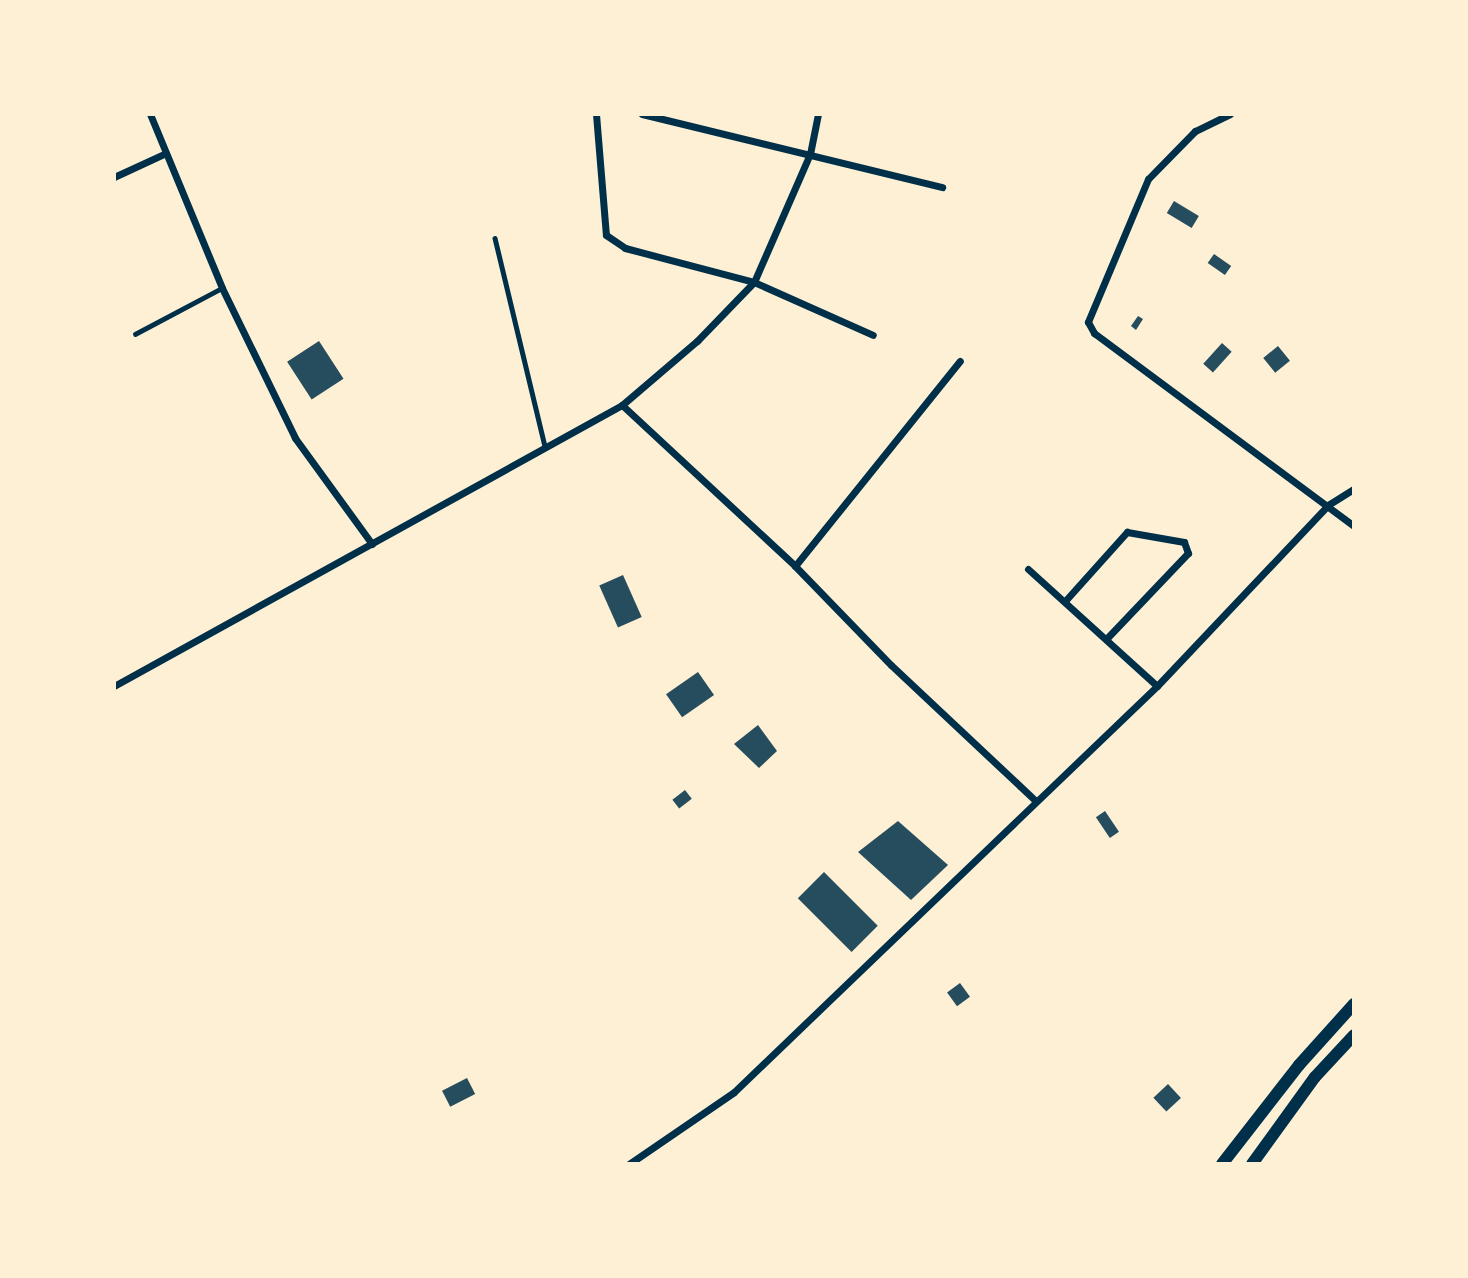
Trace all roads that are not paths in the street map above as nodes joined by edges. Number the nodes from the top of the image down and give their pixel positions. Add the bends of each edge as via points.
1 (150, 114) edge
2 (596, 114) edge
3 (642, 114) edge
4 (818, 114) edge
5 (1230, 114) edge
6 (166, 153) junction
7 (810, 154) junction
8 (114, 177) edge
9 (942, 187) dead end
10 (495, 238) dead end
11 (754, 282) junction
12 (222, 288) junction
13 (135, 334) dead end
14 (873, 335) dead end
15 (960, 361) dead end
16 (622, 405) junction
17 (546, 447) junction
18 (1354, 489) edge
19 (1328, 505) junction
20 (1354, 526) edge
21 (372, 544) junction
22 (795, 566) junction
23 (1028, 569) dead end
24 (1065, 601) junction
25 (1107, 638) junction
26 (114, 686) edge
27 (1157, 686) junction
28 (1036, 801) junction
29 (1354, 1004) edge
30 (1354, 1035) edge
31 (1299, 1065) junction
32 (1315, 1077) junction
33 (629, 1164) edge
34 (1222, 1164) edge
35 (1252, 1164) edge

1 - 6 street
2 - 11 street via 606,235 625,248
3 - 7 street
4 - 7 street
5 - 19 street via 1195,131 1148,179 1089,313 1094,332
6 - 8 street
6 - 12 street
7 - 9 street
7 - 11 street
10 - 17 lane
11 - 14 street
11 - 16 street via 697,341
12 - 13 lane
12 - 21 street via 295,438
15 - 22 street
16 - 17 street
16 - 22 street
17 - 21 street
18 - 19 street
19 - 20 street
19 - 27 street
21 - 26 street
22 - 28 street via 891,665
23 - 24 street
24 - 25 street
24 - 25 street via 1127,532 1184,542 1188,553
25 - 27 street
27 - 28 street
28 - 33 street via 734,1092
29 - 31 main road
30 - 32 main road
31 - 32 main road
31 - 34 main road
32 - 35 main road

